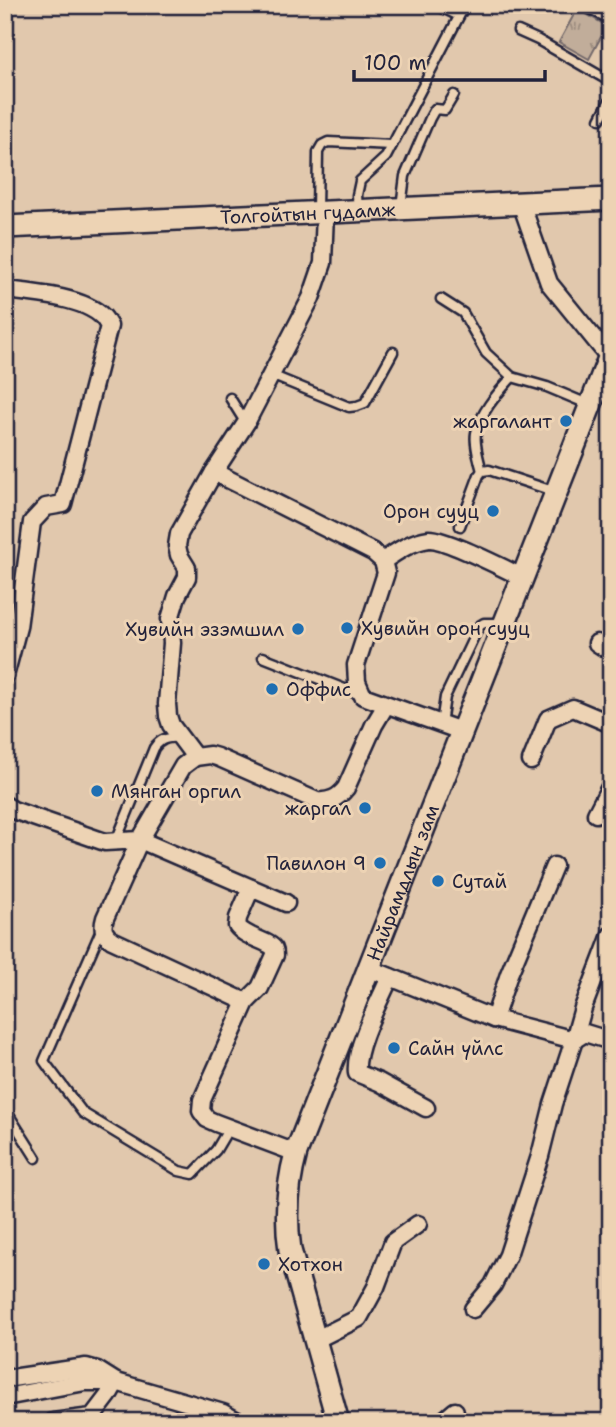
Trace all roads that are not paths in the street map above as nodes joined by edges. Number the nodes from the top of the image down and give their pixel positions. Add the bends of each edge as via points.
1 (436, 5) edge
2 (465, 5) edge
3 (583, 5) edge
4 (459, 16) junction
5 (611, 20) edge
6 (519, 31) dead end
7 (611, 82) edge
8 (454, 95) dead end
9 (611, 98) edge
10 (600, 119) dead end
11 (392, 145) junction
12 (611, 199) edge
13 (521, 203) junction
14 (401, 209) junction
15 (358, 212) junction
16 (321, 214) junction
17 (5, 227) edge
18 (5, 290) edge
19 (441, 299) dead end
20 (393, 352) dead end
21 (610, 355) edge
22 (271, 375) junction
23 (512, 377) junction
24 (230, 398) dead end
25 (590, 405) junction
26 (246, 423) junction
27 (482, 471) junction
28 (214, 472) junction
29 (556, 492) junction
30 (460, 526) dead end
31 (383, 561) junction
32 (522, 577) junction
33 (263, 657) dead end
34 (5, 676) edge
35 (363, 696) junction
36 (386, 705) junction
37 (611, 724) edge
38 (451, 728) junction
39 (179, 737) junction
40 (195, 757) junction
41 (531, 761) dead end
42 (611, 785) edge
43 (5, 805) edge
44 (596, 814) dead end
45 (140, 840) junction
46 (116, 841) junction
47 (554, 866) dead end
48 (251, 888) junction
49 (286, 903) dead end
50 (103, 927) junction
51 (611, 935) edge
52 (368, 968) junction
53 (390, 977) junction
54 (246, 1002) junction
55 (494, 1019) junction
56 (574, 1040) junction
57 (611, 1041) edge
58 (5, 1108) edge
59 (426, 1108) dead end
60 (229, 1128) junction
61 (296, 1153) junction
62 (36, 1158) dead end
63 (418, 1224) dead end
64 (473, 1309) dead end
65 (315, 1340) junction
66 (5, 1379) edge
67 (116, 1382) junction
68 (5, 1397) edge
69 (456, 1411) dead end
70 (53, 1422) edge
71 (239, 1422) edge
72 (338, 1422) edge
73 (442, 1422) edge

1 - 4 lane
2 - 4 lane
3 - 5 lane
4 - 11 lane
6 - 7 lane
8 - 14 lane via 445,110 435,110 430,118 405,176
9 - 10 lane
11 - 15 lane via 360,181
11 - 16 lane via 322,145 318,152
12 - 13 main road, Толгойтын гудамж
13 - 14 main road, Толгойтын гудамж
13 - 21 street via 549,283
14 - 15 main road, Толгойтын гудамж
15 - 16 main road, Толгойтын гудамж
16 - 17 main road, Толгойтын гудамж
16 - 22 street via 323,263 318,280
18 - 34 street via 72,300 103,316 109,326 63,504 46,508 32,522 18,627
19 - 23 lane via 463,313 486,353
20 - 22 lane via 365,402 357,406 349,407
21 - 25 main road, Найрамдлын зам
22 - 26 street
23 - 25 lane
23 - 27 lane via 491,402 475,434
24 - 26 lane
25 - 29 main road, Найрамдлын зам
26 - 28 street
27 - 29 lane
27 - 30 lane
28 - 31 street
28 - 39 street via 179,534 177,546 187,577 170,619 167,704
29 - 32 main road, Найрамдлын зам
31 - 32 street via 430,539
31 - 35 street via 383,588 356,665
32 - 38 main road, Найрамдлын зам
33 - 35 lane
35 - 36 street
36 - 38 street
36 - 40 street via 346,788 326,802 217,757
37 - 41 street via 573,708 548,719
38 - 52 main road, Найрамдлын зам
39 - 40 street
39 - 46 lane via 159,740 154,748
40 - 45 street via 183,766
42 - 44 street
43 - 46 street via 105,842
45 - 46 street
45 - 48 street
45 - 50 street
47 - 55 street
48 - 49 street
48 - 54 street via 237,926 276,953 260,988
50 - 54 street via 112,940
50 - 60 lane via 44,1061 83,1113 179,1171 193,1174
51 - 56 street
52 - 53 street
52 - 61 main road, Найрамдлын зам
53 - 55 street
53 - 59 street via 364,1039 357,1073
54 - 60 street via 201,1105 207,1119
55 - 56 street
56 - 57 street via 585,1033
56 - 64 street via 508,1255 494,1285
58 - 62 lane
60 - 61 street
61 - 65 main road, Найрамдлын зам via 287,1233
63 - 65 street via 393,1242 359,1318
65 - 72 main road, Найрамдлын зам
66 - 67 street via 86,1367
67 - 68 street via 85,1382
67 - 70 street via 92,1418
67 - 71 street via 223,1412
69 - 73 street

